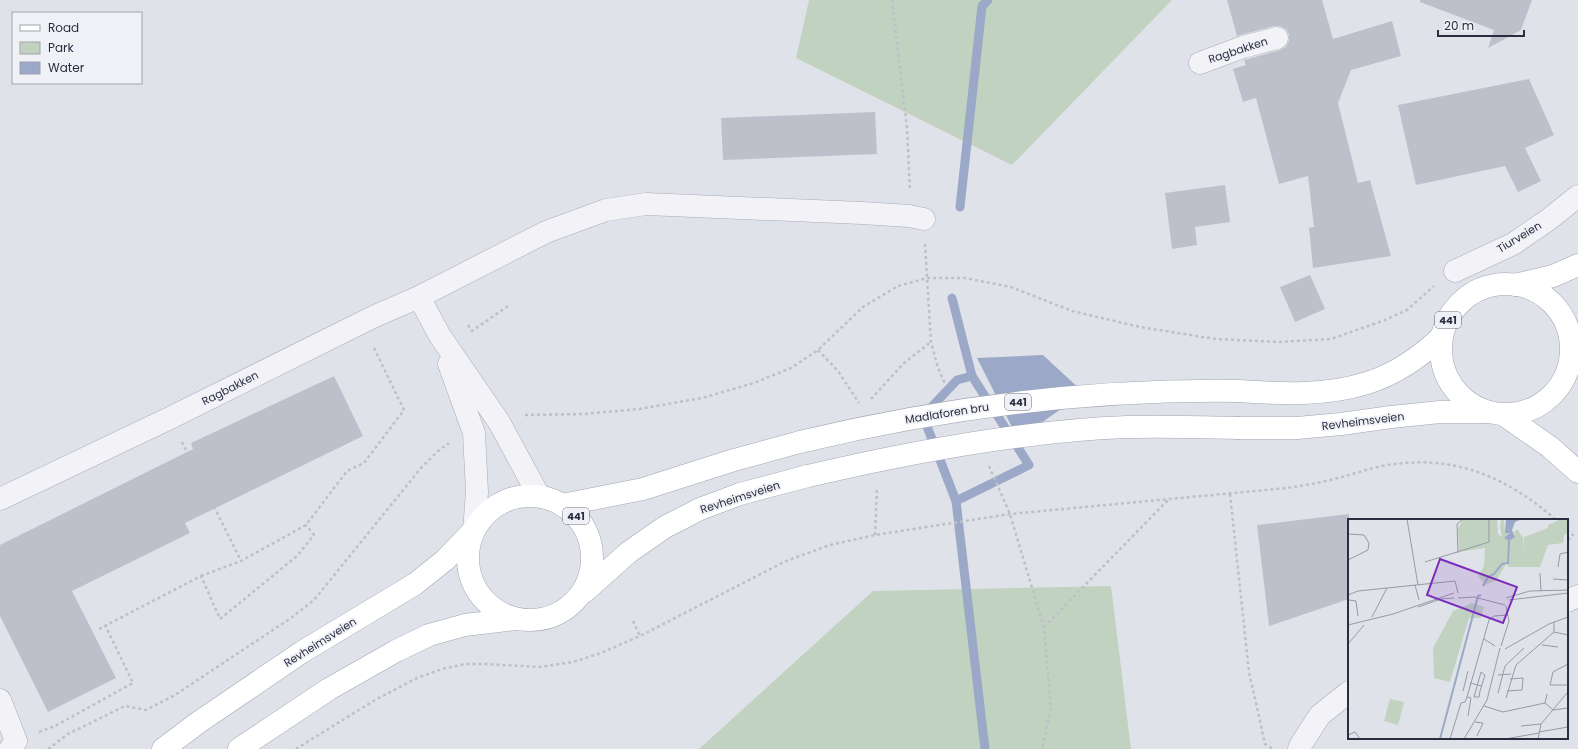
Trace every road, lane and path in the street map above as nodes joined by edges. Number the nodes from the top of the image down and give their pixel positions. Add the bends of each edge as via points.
1 (892, 0) edge
2 (1277, 38) dead end
3 (1200, 63) dead end
4 (1578, 196) edge
5 (916, 217) junction
6 (1578, 266) edge
7 (1455, 271) joint
8 (927, 278) junction
9 (1515, 285) junction
10 (419, 297) junction
11 (508, 306) dead end
12 (468, 325) dead end
13 (440, 336) junction
14 (1442, 336) junction
15 (371, 342) dead end
16 (931, 342) junction
17 (1574, 355) edge
18 (948, 389) dead end
19 (868, 403) dead end
20 (1495, 413) junction
21 (524, 415) dead end
22 (170, 418) junction
23 (453, 442) dead end
24 (991, 469) dead end
25 (1578, 472) edge
26 (1230, 494) junction
27 (539, 496) junction
28 (0, 499) edge
29 (1169, 499) junction
30 (562, 504) junction
31 (1010, 514) junction
32 (1555, 519) edge
33 (306, 525) junction
34 (474, 531) junction
35 (1568, 531) edge
36 (1568, 540) edge
37 (241, 561) junction
38 (201, 576) junction
39 (579, 596) junction
40 (515, 619) junction
41 (633, 621) dead end
42 (105, 625) junction
43 (1044, 628) junction
44 (99, 629) dead end
45 (640, 636) junction
46 (1348, 693) edge
47 (0, 700) edge
48 (13, 745) edge
49 (48, 749) edge
50 (163, 749) edge
51 (239, 749) edge
52 (296, 749) edge
53 (1042, 749) edge
54 (1273, 749) edge
55 (1299, 749) edge

1 - 5 path via 907,128 910,193
2 - 3 street, Ragbakken
4 - 7 street, Tiurveien via 1513,244
5 - 8 path
5 - 10 street, Ragbakken via 646,204 606,210 546,232
6 - 9 main road, 441 via 1553,276
7 - 8 path via 1407,310 1385,320 1331,338 1279,342 1216,339 1140,327 1072,311 1012,287 965,278
8 - 16 path
8 - 21 path via 898,286 863,307 818,350 790,368 754,383 702,398 640,410
9 - 14 main road, 441 via 1496,285 1477,291 1461,302 1449,318
9 - 17 main road, 441 via 1532,290 1558,311 1567,326
10 - 13 street
10 - 22 street, Ragbakken via 375,316
11 - 12 path via 472,331
13 - 27 street via 499,422
13 - 34 street via 474,433 478,492
14 - 20 main road, 441 via 1441,355 1446,374 1455,390 1469,403
14 - 30 main road, Madlaforen bru / 441, bridge via 1425,352 1368,383 1326,391 1274,394 1174,391 1082,396 943,412 800,442 643,489
15 - 33 path via 404,410 364,463 347,471
16 - 18 path via 938,368
16 - 19 path via 904,363
17 - 20 main road, 441 via 1564,379 1553,394 1539,406 1522,413
20 - 25 main road via 1550,446
20 - 39 main road, Revheimsveien / 441, bridge via 1391,416 1297,428 1127,427 1038,435 870,461 740,494 700,509 665,527 629,552
22 - 28 street, Ragbakken
22 - 37 path
23 - 49 path via 438,451 422,468 314,600 291,618 175,695 146,710 126,706 68,734
24 - 31 path
26 - 29 path
26 - 32 path via 1325,482 1382,466 1414,462 1442,464 1472,469 1497,479
26 - 54 path via 1249,672 1265,744
27 - 30 main road, 441
27 - 34 main road, 441 via 506,500 487,513
29 - 31 path
29 - 43 path
30 - 39 main road, 441 via 580,520 590,541 590,576
31 - 43 path
31 - 45 path via 875,535 830,545 786,561
33 - 37 path
33 - 38 path via 314,535 297,556 220,620
34 - 40 main road, 441 via 468,548 468,567 473,585 483,600 498,612
34 - 50 main road, Revheimsveien / 441 via 445,560 415,584 302,652 198,722
35 - 36 path via 1573,535
37 - 38 path
38 - 42 path
39 - 40 main road, 441 via 569,607 557,614 529,621
40 - 51 main road, 441 via 465,625 429,635 329,689
41 - 45 path
42 - 44 path
42 - 48 path via 133,683 55,726
43 - 53 path via 1051,709
45 - 52 path via 573,662 539,667 465,664 442,669 417,678 375,700
46 - 55 street via 1320,715
47 - 48 street

